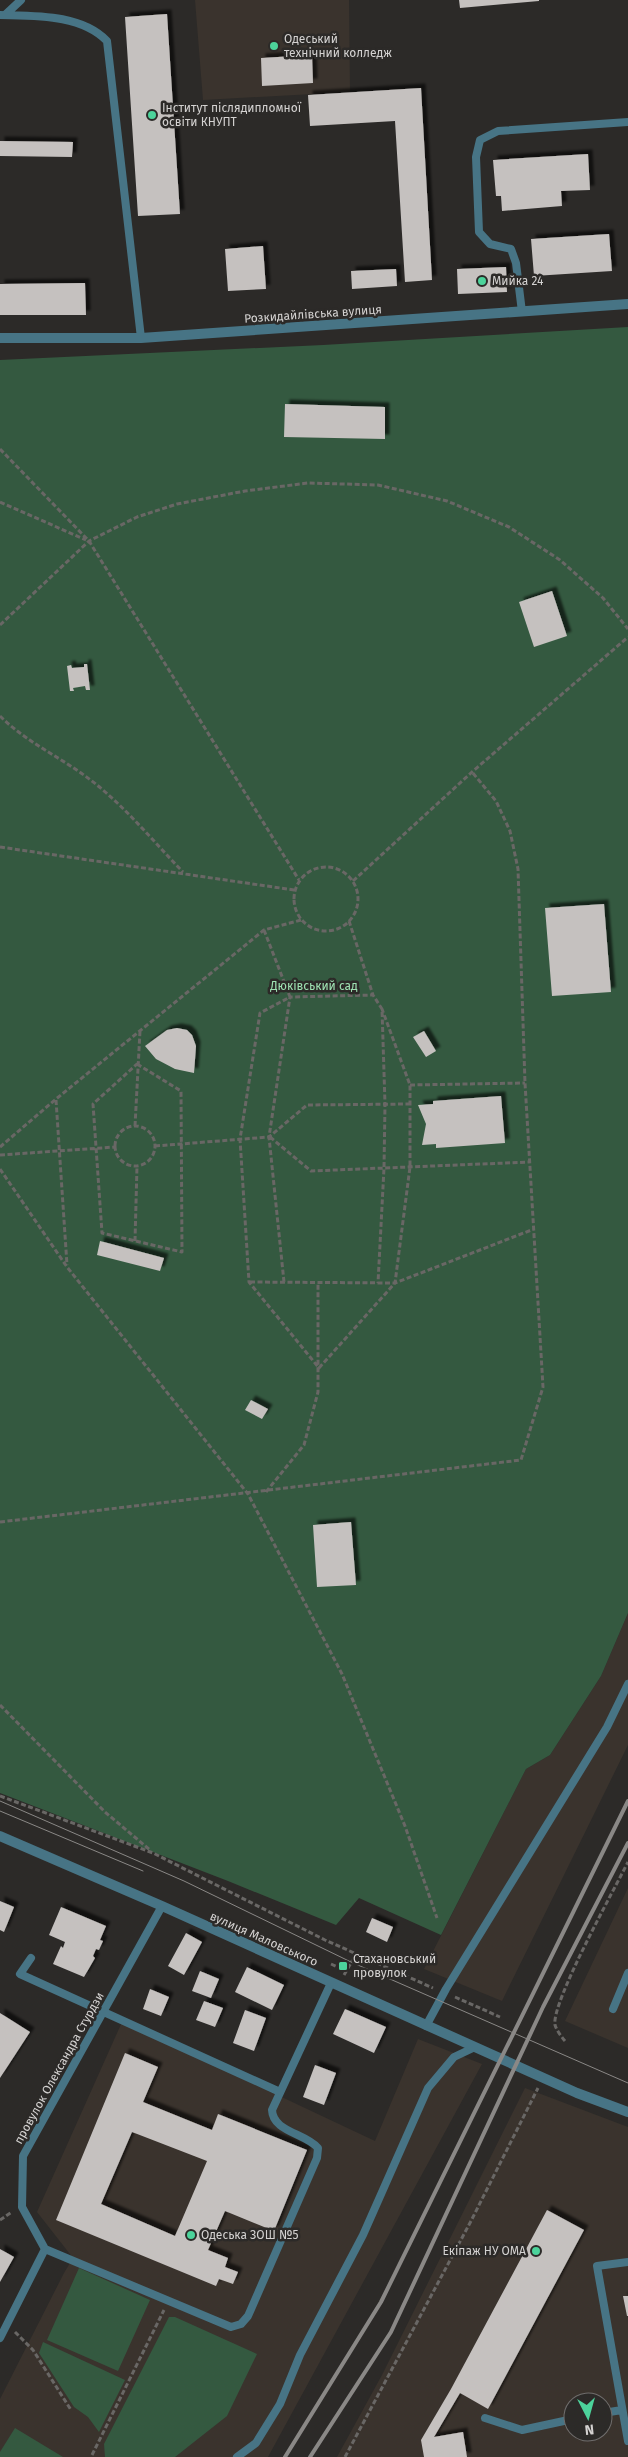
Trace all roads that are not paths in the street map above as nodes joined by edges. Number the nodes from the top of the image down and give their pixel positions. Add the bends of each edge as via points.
1 (21, 0) edge
2 (3, 15) edge
3 (628, 122) edge
4 (628, 304) edge
5 (522, 312) junction
6 (0, 338) edge
7 (141, 338) junction
8 (628, 1684) edge
9 (0, 1836) edge
10 (162, 1906) junction
11 (31, 1958) dead end
12 (628, 1974) edge
13 (331, 1983) junction
14 (612, 2009) dead end
15 (103, 2011) junction
16 (426, 2026) junction
17 (474, 2048) junction
18 (280, 2092) junction
19 (628, 2112) edge
20 (45, 2249) junction
21 (628, 2262) edge
22 (0, 2338) edge
23 (622, 2410) junction
24 (613, 2411) edge
25 (485, 2418) dead end
26 (563, 2421) edge
27 (628, 2441) edge
28 (236, 2457) edge

1 - 2 lane
2 - 7 lane via 82,24 97,30 107,41
3 - 5 lane via 498,131 480,140 476,157 479,232 490,244 510,248 516,263
4 - 5 street, Розкидайлівська вулиця
5 - 7 street, Розкидайлівська вулиця
6 - 7 street, Розкидайлівська вулиця
8 - 16 lane via 607,1727
9 - 10 street, вулиця Маловського
10 - 13 street, вулиця Маловського
10 - 15 lane, провулок Олександра Стурдзи
11 - 15 lane via 20,1974
12 - 14 lane
13 - 16 street, вулиця Маловського
13 - 18 lane
15 - 18 lane
15 - 20 lane, провулок Олександра Стурдзи via 23,2156 22,2207
16 - 17 street, вулиця Маловського
17 - 19 street, вулиця Маловського
17 - 28 lane via 454,2057 428,2088 363,2235 300,2355 280,2404 256,2443
18 - 20 lane via 272,2118 279,2125 313,2142 318,2148 317,2158 248,2316 241,2324 231,2327
20 - 22 lane
21 - 23 lane via 597,2266
23 - 24 lane
23 - 27 lane
25 - 26 lane via 522,2430

